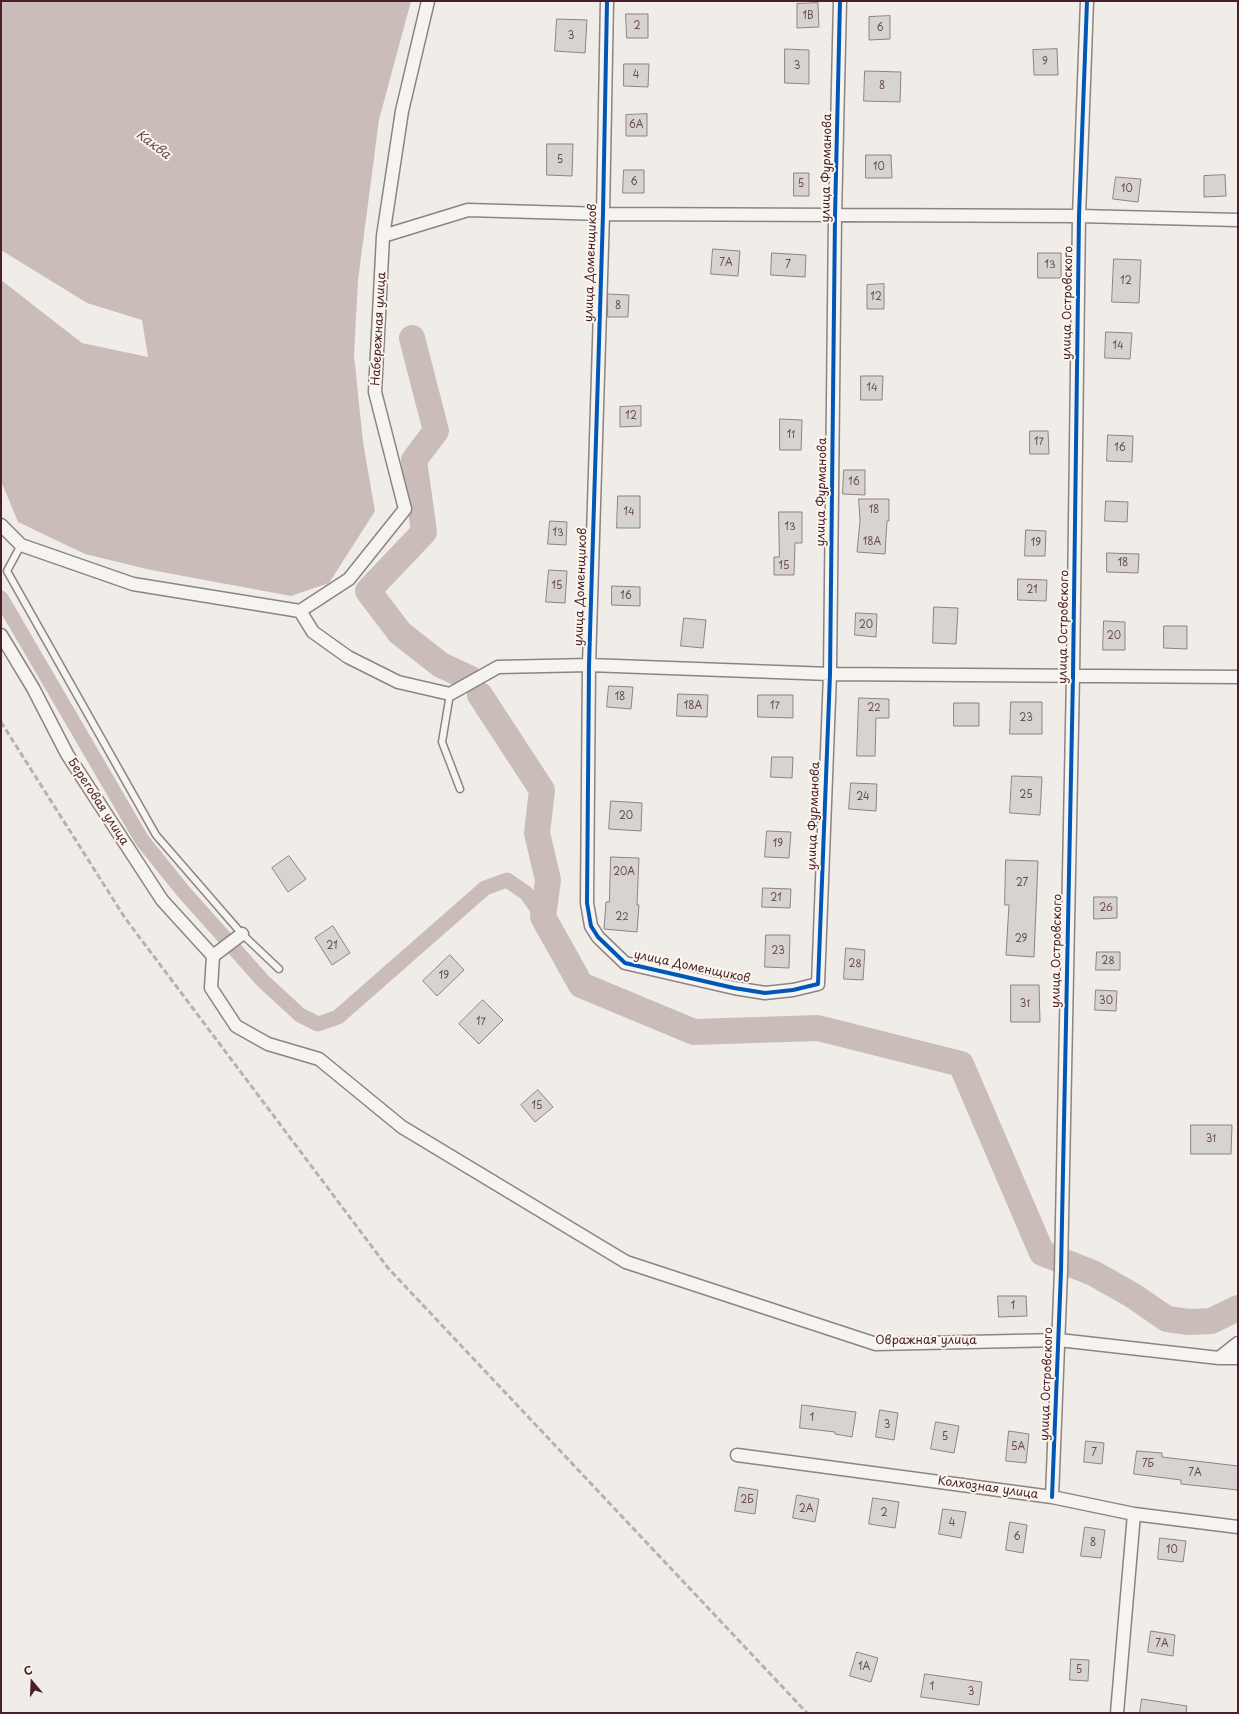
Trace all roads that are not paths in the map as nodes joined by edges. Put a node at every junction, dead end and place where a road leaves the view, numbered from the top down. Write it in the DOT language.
graph roads {
  1 [pos="428,1"];
  2 [pos="607,1"];
  3 [pos="840,1"];
  4 [pos="1087,1"];
  5 [pos="603,214"];
  6 [pos="836,216"];
  7 [pos="1079,216"];
  8 [pos="1238,220"];
  9 [pos="383,236"];
  10 [pos="1,525"];
  11 [pos="21,545"];
  12 [pos="300,611"];
  13 [pos="1,635"];
  14 [pos="589,665"];
  15 [pos="830,674"];
  16 [pos="1073,676"];
  17 [pos="1238,677"];
  18 [pos="450,694"];
  19 [pos="460,789"];
  20 [pos="242,934"];
  21 [pos="213,956"];
  22 [pos="279,970"];
  23 [pos="818,984"];
  24 [pos="1059,1340"];
  25 [pos="1238,1342"];
  26 [pos="1219,1358"];
  27 [pos="1238,1358"];
  28 [pos="737,1454"];
  29 [pos="1052,1497"];
  30 [pos="1134,1514"];
  31 [pos="1238,1527"];
  32 [pos="1117,1713"];
  1 -- 9 [label="street, Набережная улица"];
  2 -- 5 [label="street, улица Доменщиков"];
  3 -- 6 [label="street, улица Фурманова"];
  4 -- 7 [label="street, улица Островского"];
  5 -- 6 [label="street"];
  5 -- 9 [label="street"];
  5 -- 14 [label="street, улица Доменщиков"];
  6 -- 7 [label="street"];
  6 -- 15 [label="street, улица Фурманова"];
  7 -- 8 [label="street"];
  7 -- 16 [label="street, улица Островского"];
  9 -- 12 [label="street, Набережная улица"];
  10 -- 11 [label="street"];
  11 -- 12 [label="street"];
  11 -- 20 [label="lane"];
  12 -- 18 [label="street"];
  13 -- 21 [label="street, Береговая улица"];
  14 -- 15 [label="street"];
  14 -- 18 [label="street"];
  14 -- 23 [label="street, улица Доменщиков"];
  15 -- 16 [label="street"];
  15 -- 23 [label="street, улица Фурманова"];
  16 -- 17 [label="street"];
  16 -- 24 [label="street, улица Островского"];
  18 -- 19 [label="lane"];
  20 -- 21 [label="street"];
  20 -- 22 [label="lane"];
  21 -- 24 [label="street, Овражная улица"];
  24 -- 26 [label="street, Овражная улица"];
  24 -- 29 [label="street, улица Островского"];
  25 -- 26 [label="street"];
  26 -- 27 [label="street, Овражная улица"];
  28 -- 29 [label="street, Колхозная улица"];
  29 -- 30 [label="street, Колхозная улица"];
  30 -- 31 [label="street, Колхозная улица"];
  30 -- 32 [label="street"];
}
